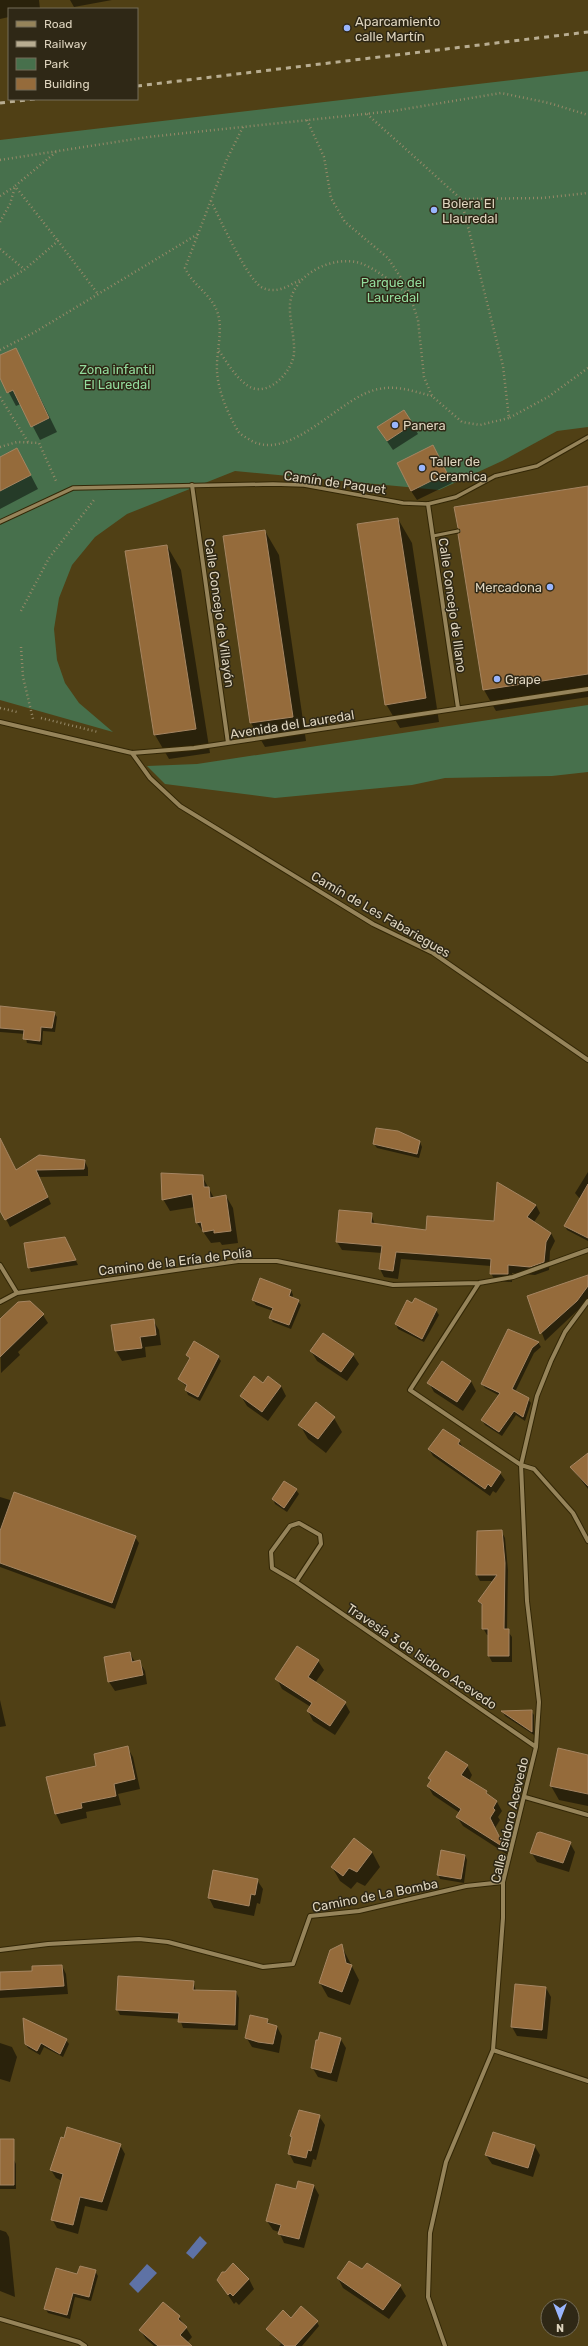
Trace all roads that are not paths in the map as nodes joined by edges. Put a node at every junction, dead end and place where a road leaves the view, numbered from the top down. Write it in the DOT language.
graph roads {
  1 [pos="588,437"];
  2 [pos="192,485"];
  3 [pos="428,504"];
  4 [pos="0,522"];
  5 [pos="458,531"];
  6 [pos="432,536"];
  7 [pos="588,689"];
  8 [pos="458,708"];
  9 [pos="0,722"];
  10 [pos="228,743"];
  11 [pos="132,753"];
  12 [pos="588,1060"];
  13 [pos="588,1250"];
  14 [pos="0,1265"];
  15 [pos="479,1283"];
  16 [pos="16,1293"];
  17 [pos="588,1300"];
  18 [pos="1,1301"];
  19 [pos="521,1465"];
  20 [pos="588,1541"];
  21 [pos="296,1582"];
  22 [pos="536,1747"];
  23 [pos="525,1797"];
  24 [pos="588,1815"];
  25 [pos="503,1882"];
  26 [pos="0,1950"];
  27 [pos="492,2050"];
  28 [pos="588,2081"];
  29 [pos="0,2319"];
  30 [pos="86,2346"];
  31 [pos="445,2346"];
  1 -- 3 [label="street, Camín de Paquet"];
  2 -- 3 [label="street, Camín de Paquet"];
  2 -- 4 [label="street, Camín de Paquet"];
  2 -- 10 [label="street, Calle Concejo de Villayón"];
  3 -- 6 [label="street, Calle Concejo de Illano"];
  5 -- 6 [label="lane"];
  6 -- 8 [label="street, Calle Concejo de Illano"];
  7 -- 8 [label="street, Avenida del Lauredal"];
  8 -- 10 [label="street, Avenida del Lauredal"];
  9 -- 11 [label="street, Avenida del Lauredal"];
  10 -- 11 [label="street, Avenida del Lauredal"];
  11 -- 12 [label="street, Camín de Les Fabariegues"];
  13 -- 15 [label="street, Camino de la Ería de Polía"];
  14 -- 16 [label="street"];
  15 -- 16 [label="street, Camino de la Ería de Polía"];
  15 -- 19 [label="street"];
  16 -- 18 [label="street, Camino de la Ería de Polía"];
  17 -- 19 [label="street, Calle Isidoro Acevedo"];
  19 -- 20 [label="street"];
  19 -- 22 [label="street, Calle Isidoro Acevedo"];
  21 -- 21 [label="street, Travesía 3 de Isidoro Acevedo"];
  21 -- 22 [label="street, Travesía 3 de Isidoro Acevedo"];
  22 -- 23 [label="street, Calle Isidoro Acevedo"];
  23 -- 24 [label="street"];
  23 -- 25 [label="street, Calle Isidoro Acevedo"];
  25 -- 26 [label="street, Camino de La Bomba"];
  25 -- 27 [label="street, Calle Isidoro Acevedo"];
  27 -- 28 [label="street"];
  27 -- 31 [label="street, Calle Isidoro Acevedo"];
  29 -- 30 [label="street"];
}
